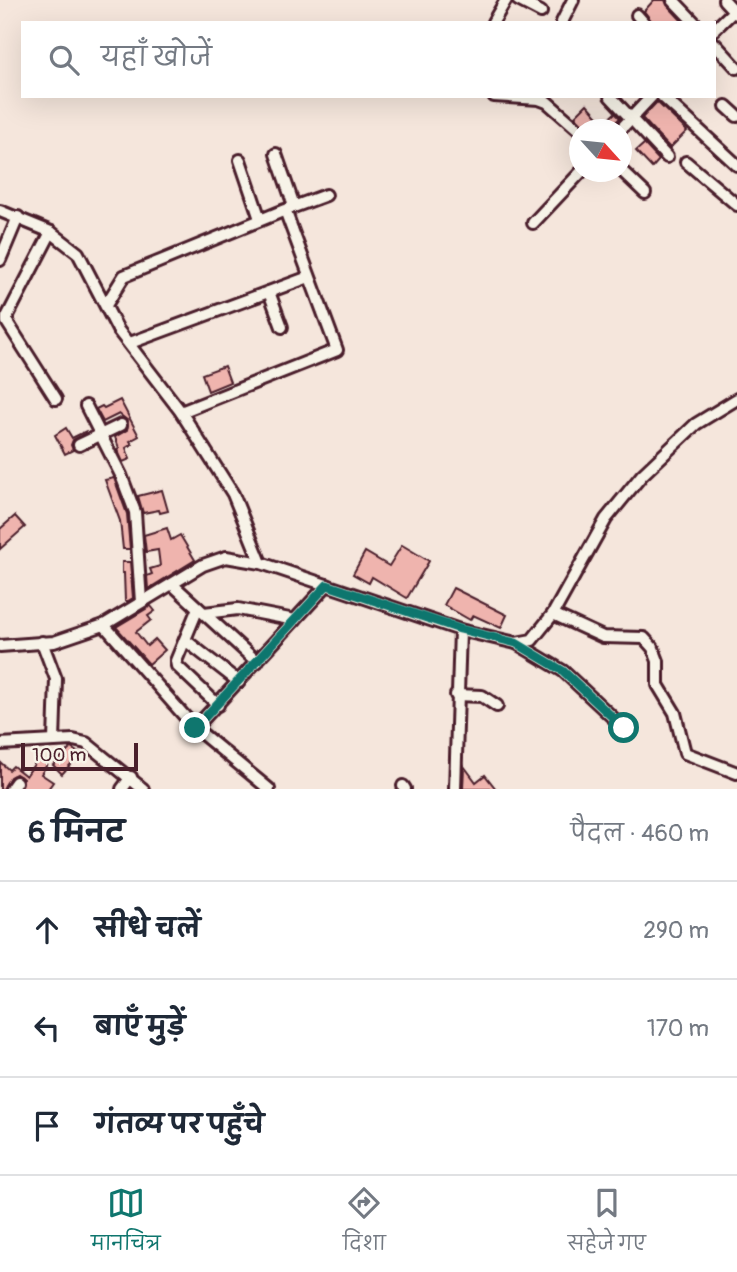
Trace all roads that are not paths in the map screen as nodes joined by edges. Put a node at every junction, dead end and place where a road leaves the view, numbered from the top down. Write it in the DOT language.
graph roads {
  1 [pos="506,0"];
  2 [pos="518,0"];
  3 [pos="573,0"];
  4 [pos="673,0"];
  5 [pos="724,0"];
  6 [pos="736,11"];
  7 [pos="541,12"];
  8 [pos="495,21"];
  9 [pos="562,21"];
  10 [pos="693,21"];
  11 [pos="716,28"];
  12 [pos="716,45"];
  13 [pos="737,68"];
  14 [pos="524,98"];
  15 [pos="612,98"];
  16 [pos="650,98"];
  17 [pos="664,98"];
  18 [pos="726,106"];
  19 [pos="737,116"];
  20 [pos="631,117"];
  21 [pos="569,122"];
  22 [pos="276,154"];
  23 [pos="667,157"];
  24 [pos="240,160"];
  25 [pos="686,162"];
  26 [pos="737,165"];
  27 [pos="632,181"];
  28 [pos="572,182"];
  29 [pos="645,193"];
  30 [pos="326,195"];
  31 [pos="737,205"];
  32 [pos="290,208"];
  33 [pos="0,211"];
  34 [pos="18,217"];
  35 [pos="260,219"];
  36 [pos="533,223"];
  37 [pos="51,232"];
  38 [pos="0,260"];
  39 [pos="309,277"];
  40 [pos="269,292"];
  41 [pos="106,306"];
  42 [pos="282,327"];
  43 [pos="130,343"];
  44 [pos="56,399"];
  45 [pos="737,399"];
  46 [pos="86,406"];
  47 [pos="181,412"];
  48 [pos="121,425"];
  49 [pos="101,436"];
  50 [pos="79,445"];
  51 [pos="261,563"];
  52 [pos="172,584"];
  53 [pos="327,585"];
  54 [pos="141,602"];
  55 [pos="201,610"];
  56 [pos="553,614"];
  57 [pos="295,620"];
  58 [pos="104,625"];
  59 [pos="460,629"];
  60 [pos="185,640"];
  61 [pos="42,642"];
  62 [pos="516,643"];
  63 [pos="0,646"];
  64 [pos="257,662"];
  65 [pos="239,682"];
  66 [pos="456,695"];
  67 [pos="218,705"];
  68 [pos="497,706"];
  69 [pos="195,728"];
  70 [pos="624,728"];
  71 [pos="54,741"];
  72 [pos="0,744"];
  73 [pos="737,773"];
  74 [pos="131,777"];
  75 [pos="453,787"];
  76 [pos="121,789"];
  77 [pos="143,789"];
  78 [pos="269,789"];
  1 -- 8 [label="street"];
  2 -- 7 [label="street"];
  3 -- 9 [label="street"];
  4 -- 10 [label="street"];
  5 -- 6 [label="street"];
  6 -- 11 [label="street"];
  12 -- 13 [label="street"];
  14 -- 21 [label="street"];
  15 -- 20 [label="street"];
  16 -- 20 [label="street"];
  17 -- 26 [label="street"];
  18 -- 19 [label="street"];
  20 -- 23 [label="street"];
  22 -- 32 [label="street"];
  24 -- 35 [label="street"];
  25 -- 31 [label="street"];
  27 -- 29 [label="street"];
  28 -- 36 [label="street"];
  30 -- 32 [label="street"];
  32 -- 35 [label="street"];
  32 -- 39 [label="street"];
  33 -- 34 [label="street"];
  34 -- 37 [label="street"];
  34 -- 38 [label="street"];
  35 -- 41 [label="street"];
  37 -- 41 [label="street"];
  37 -- 44 [label="street"];
  39 -- 40 [label="street"];
  39 -- 47 [label="street"];
  40 -- 42 [label="street"];
  40 -- 43 [label="street"];
  41 -- 43 [label="street"];
  43 -- 47 [label="street"];
  45 -- 56 [label="street"];
  46 -- 49 [label="street"];
  47 -- 51 [label="street"];
  48 -- 49 [label="street"];
  49 -- 50 [label="street"];
  49 -- 54 [label="street"];
  51 -- 52 [label="street"];
  51 -- 53 [label="street"];
  52 -- 54 [label="street"];
  52 -- 55 [label="street"];
  53 -- 57 [label="street"];
  53 -- 59 [label="street"];
  54 -- 58 [label="street"];
  55 -- 57 [label="street"];
  55 -- 60 [label="street"];
  55 -- 64 [label="street"];
  56 -- 62 [label="street"];
  56 -- 73 [label="street"];
  57 -- 64 [label="street"];
  58 -- 61 [label="street"];
  58 -- 69 [label="street"];
  59 -- 62 [label="street"];
  59 -- 66 [label="street"];
  60 -- 65 [label="street"];
  60 -- 67 [label="street"];
  61 -- 63 [label="street"];
  61 -- 71 [label="street"];
  62 -- 70 [label="street"];
  64 -- 65 [label="street"];
  65 -- 67 [label="street"];
  66 -- 68 [label="street"];
  66 -- 75 [label="street"];
  67 -- 69 [label="street"];
  69 -- 78 [label="street"];
  71 -- 72 [label="street"];
  71 -- 74 [label="street"];
  74 -- 76 [label="street"];
  74 -- 77 [label="street"];
}
